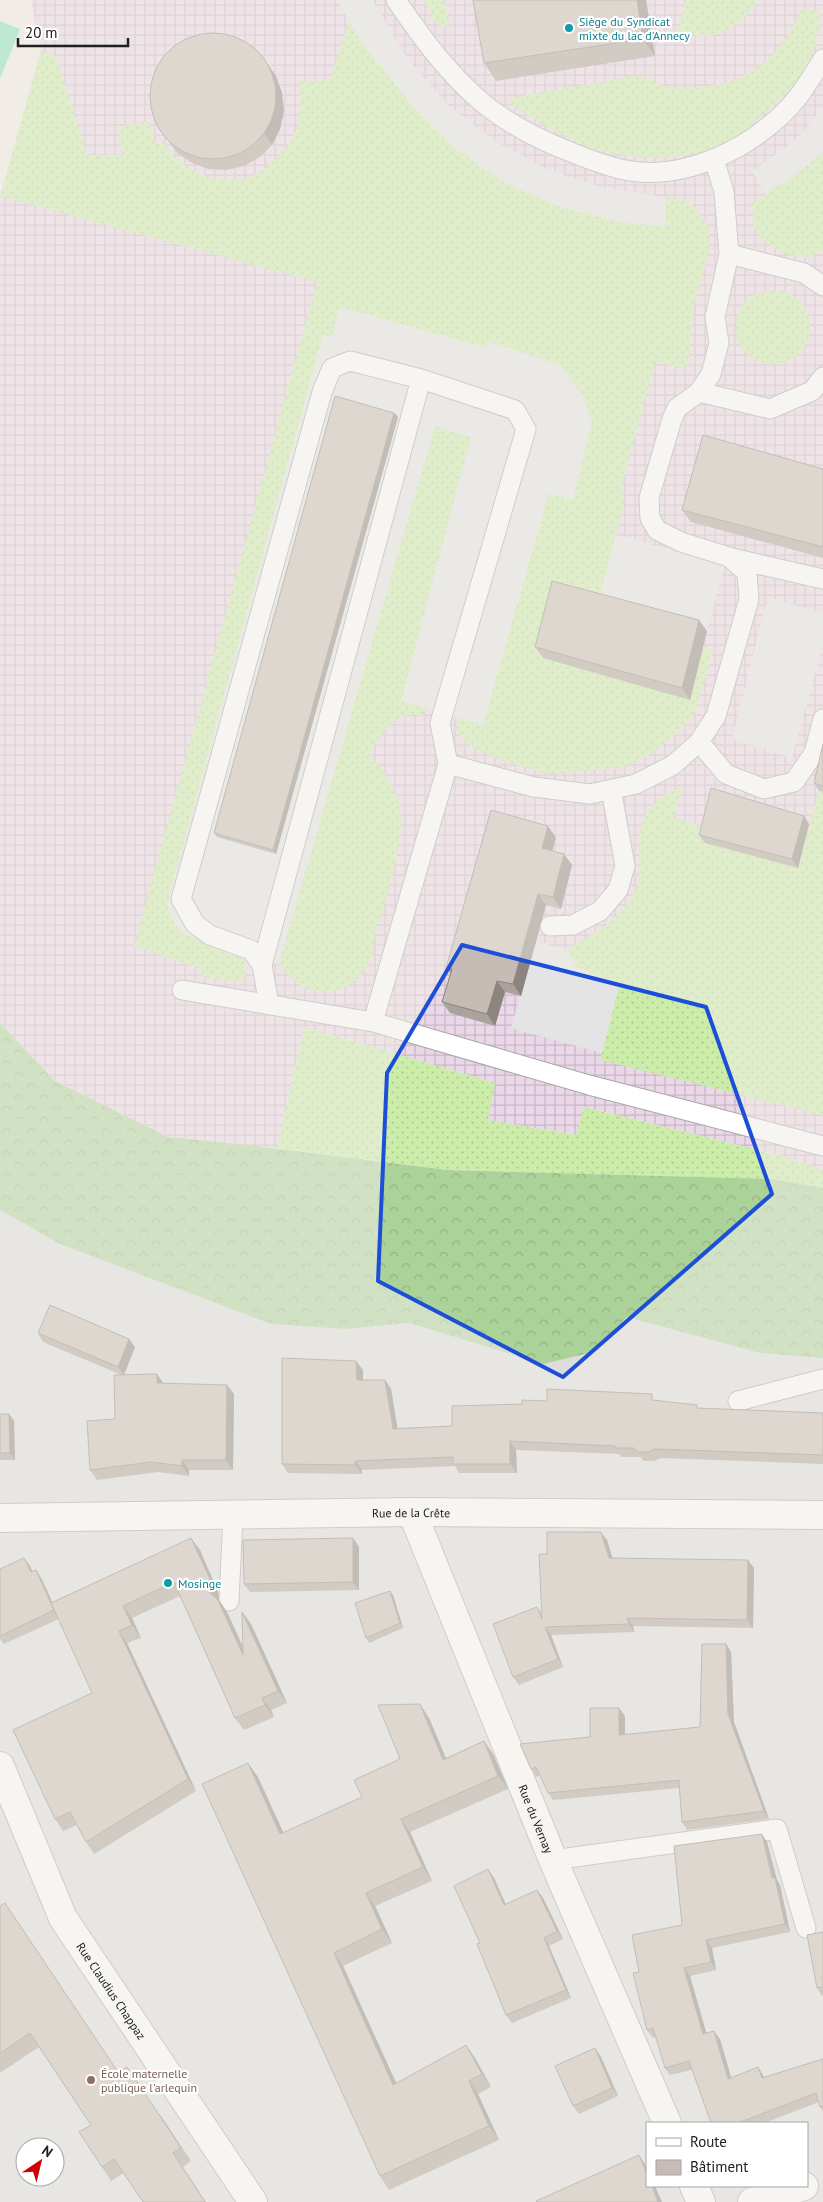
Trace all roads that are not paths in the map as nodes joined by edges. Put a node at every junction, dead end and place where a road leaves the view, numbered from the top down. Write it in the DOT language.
graph roads {
  1 [pos="396,0"];
  2 [pos="823,59"];
  3 [pos="714,158"];
  4 [pos="729,254"];
  5 [pos="823,286"];
  6 [pos="823,377"];
  7 [pos="421,379"];
  8 [pos="699,392"];
  9 [pos="729,557"];
  10 [pos="823,579"];
  11 [pos="823,719"];
  12 [pos="700,742"];
  13 [pos="448,764"];
  14 [pos="611,789"];
  15 [pos="550,926"];
  16 [pos="262,965"];
  17 [pos="182,990"];
  18 [pos="269,1005"];
  19 [pos="373,1022"];
  20 [pos="823,1146"];
  21 [pos="823,1379"];
  22 [pos="738,1401"];
  23 [pos="412,1512"];
  24 [pos="233,1515"];
  25 [pos="823,1515"];
  26 [pos="0,1518"];
  27 [pos="230,1601"];
  28 [pos="0,1766"];
  29 [pos="553,1860"];
  30 [pos="806,1928"];
  31 [pos="667,2122"];
  32 [pos="823,2180"];
  33 [pos="808,2184"];
  34 [pos="694,2187"];
  35 [pos="799,2187"];
  36 [pos="253,2202"];
  37 [pos="701,2202"];
  38 [pos="752,2202"];
  1 -- 3 [label="lane"];
  2 -- 3 [label="lane"];
  3 -- 4 [label="lane"];
  4 -- 5 [label="lane"];
  4 -- 8 [label="lane"];
  6 -- 8 [label="lane"];
  7 -- 13 [label="lane"];
  7 -- 16 [label="lane"];
  7 -- 16 [label="lane"];
  8 -- 9 [label="lane"];
  9 -- 10 [label="lane"];
  9 -- 12 [label="lane"];
  11 -- 12 [label="lane"];
  12 -- 14 [label="lane"];
  13 -- 14 [label="lane"];
  13 -- 19 [label="lane"];
  14 -- 15 [label="lane"];
  16 -- 18 [label="lane"];
  17 -- 18 [label="lane"];
  18 -- 19 [label="lane"];
  19 -- 20 [label="lane"];
  21 -- 22 [label="lane"];
  23 -- 24 [label="street, Rue de la Crête"];
  23 -- 25 [label="street, Rue de la Crête"];
  23 -- 29 [label="street, Rue du Vernay"];
  24 -- 26 [label="street, Rue de la Crête"];
  24 -- 27 [label="lane"];
  28 -- 36 [label="street, Rue Claudius Chappaz"];
  29 -- 30 [label="lane"];
  29 -- 31 [label="street, Rue du Vernay"];
  32 -- 33 [label="street"];
  34 -- 37 [label="street"];
  35 -- 38 [label="street"];
}
